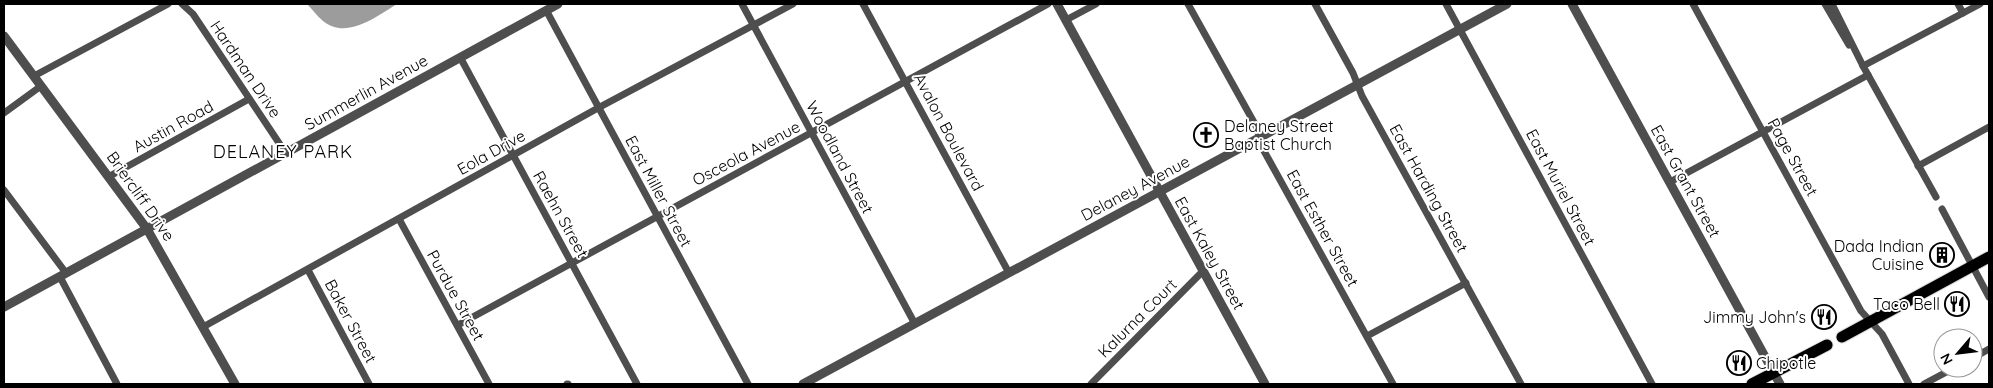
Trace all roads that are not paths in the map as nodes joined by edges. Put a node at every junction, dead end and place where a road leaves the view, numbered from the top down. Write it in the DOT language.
graph roads {
  1 [pos="168,4"];
  2 [pos="182,4"];
  3 [pos="558,4"];
  4 [pos="742,4"];
  5 [pos="794,4"];
  6 [pos="863,4"];
  7 [pos="1048,4"];
  8 [pos="1057,4"];
  9 [pos="1096,4"];
  10 [pos="1188,4"];
  11 [pos="1315,4"];
  12 [pos="1446,4"];
  13 [pos="1507,4"];
  14 [pos="1572,4"];
  15 [pos="1693,4"];
  16 [pos="1825,4"];
  17 [pos="1832,4"];
  18 [pos="1958,4"];
  19 [pos="1980,4"];
  20 [pos="546,10"];
  21 [pos="1963,13"];
  22 [pos="1066,20"];
  23 [pos="753,25"];
  24 [pos="1460,29"];
  25 [pos="4,36"];
  26 [pos="460,57"];
  27 [pos="1863,66"];
  28 [pos="1868,75"];
  29 [pos="34,76"];
  30 [pos="906,81"];
  31 [pos="1357,84"];
  32 [pos="42,86"];
  33 [pos="249,99"];
  34 [pos="598,108"];
  35 [pos="4,113"];
  36 [pos="1989,127"];
  37 [pos="1763,132"];
  38 [pos="811,133"];
  39 [pos="1260,137"];
  40 [pos="285,152"];
  41 [pos="512,156"];
  42 [pos="1918,166"];
  43 [pos="110,176"];
  44 [pos="1670,182"];
  45 [pos="4,190"];
  46 [pos="1160,192"];
  47 [pos="1936,197"];
  48 [pos="1942,209"];
  49 [pos="657,217"];
  50 [pos="399,219"];
  51 [pos="148,229"];
  52 [pos="1989,256"];
  53 [pos="572,263"];
  54 [pos="1973,266"];
  55 [pos="308,270"];
  56 [pos="1203,271"];
  57 [pos="1009,273"];
  58 [pos="63,275"];
  59 [pos="1466,283"];
  60 [pos="1989,297"];
  61 [pos="4,307"];
  62 [pos="1871,321"];
  63 [pos="915,324"];
  64 [pos="458,325"];
  65 [pos="204,327"];
  66 [pos="1367,336"];
  67 [pos="1842,337"];
  68 [pos="1827,345"];
  69 [pos="1774,372"];
  70 [pos="1935,378"];
  71 [pos="117,384"];
  72 [pos="235,384"];
  73 [pos="369,384"];
  74 [pos="489,384"];
  75 [pos="637,384"];
  76 [pos="748,384"];
  77 [pos="803,384"];
  78 [pos="1091,384"];
  79 [pos="1265,384"];
  80 [pos="1393,384"];
  81 [pos="1521,384"];
  82 [pos="1652,384"];
  83 [pos="1752,384"];
  84 [pos="1780,384"];
  85 [pos="1909,384"];
  86 [pos="1924,384"];
  1 -- 29 [label="street"];
  2 -- 33 [label="street, Hardman Drive"];
  3 -- 20 [label="street, Summerlin Avenue"];
  4 -- 23 [label="street, Woodland Street"];
  5 -- 23 [label="street, Eola Drive"];
  6 -- 30 [label="street, Avalon Boulevard"];
  7 -- 30 [label="street, Osceola Avenue"];
  8 -- 22 [label="street, East Kaley Street"];
  9 -- 22 [label="street"];
  10 -- 39 [label="street, East Esther Street"];
  11 -- 31 [label="street, East Harding Street"];
  12 -- 24 [label="street, East Muriel Street"];
  13 -- 24 [label="street, Delaney Avenue"];
  14 -- 44 [label="street, East Grant Street"];
  15 -- 37 [label="street, Page Street"];
  16 -- 27 [label="street"];
  17 -- 27 [label="street"];
  18 -- 21 [label="street"];
  19 -- 21 [label="street"];
  20 -- 26 [label="street, Summerlin Avenue"];
  20 -- 34 [label="street, East Miller Street"];
  21 -- 27 [label="street"];
  22 -- 46 [label="street, East Kaley Street"];
  23 -- 34 [label="street, Eola Drive"];
  23 -- 38 [label="street, Woodland Street"];
  24 -- 31 [label="street, Delaney Avenue"];
  24 -- 82 [label="street, East Muriel Street"];
  25 -- 29 [label="street, Briercliff Drive"];
  26 -- 40 [label="street, Summerlin Avenue"];
  26 -- 41 [label="street, Raehn Street"];
  27 -- 28 [label="street"];
  28 -- 37 [label="street"];
  28 -- 42 [label="street"];
  29 -- 32 [label="street, Briercliff Drive"];
  30 -- 38 [label="street, Osceola Avenue"];
  30 -- 57 [label="street, Avalon Boulevard"];
  31 -- 39 [label="street, Delaney Avenue"];
  31 -- 59 [label="street, East Harding Street"];
  32 -- 35 [label="street"];
  32 -- 43 [label="street, Briercliff Drive"];
  33 -- 40 [label="street, Hardman Drive"];
  33 -- 43 [label="street, Austin Road"];
  34 -- 41 [label="street, Eola Drive"];
  34 -- 49 [label="street, East Miller Street"];
  36 -- 42 [label="street"];
  37 -- 44 [label="street"];
  37 -- 62 [label="street, Page Street"];
  38 -- 49 [label="street, Osceola Avenue"];
  38 -- 63 [label="street, Woodland Street"];
  39 -- 46 [label="street, Delaney Avenue"];
  39 -- 66 [label="street, East Esther Street"];
  40 -- 51 [label="street, Summerlin Avenue"];
  41 -- 50 [label="street, Eola Drive"];
  41 -- 53 [label="street, Raehn Street"];
  42 -- 47 [label="street"];
  43 -- 51 [label="street, Briercliff Drive"];
  44 -- 69 [label="street, East Grant Street"];
  45 -- 58 [label="street"];
  46 -- 56 [label="street, East Kaley Street"];
  46 -- 57 [label="street, Delaney Avenue"];
  48 -- 54 [label="street"];
  49 -- 53 [label="street, Osceola Avenue"];
  49 -- 76 [label="street, East Miller Street"];
  50 -- 55 [label="street, Eola Drive"];
  50 -- 64 [label="street, Purdue Street"];
  51 -- 58 [label="street, Summerlin Avenue"];
  51 -- 65 [label="street, Briercliff Drive"];
  52 -- 54 [label="main road"];
  53 -- 64 [label="street, Osceola Avenue"];
  53 -- 75 [label="street, Raehn Street"];
  54 -- 60 [label="street"];
  54 -- 62 [label="main road"];
  55 -- 65 [label="street, Eola Drive"];
  55 -- 73 [label="street, Baker Street"];
  56 -- 78 [label="street, Kalurna Court"];
  56 -- 79 [label="street, East Kaley Street"];
  57 -- 63 [label="street, Delaney Avenue"];
  58 -- 61 [label="street, Summerlin Avenue"];
  58 -- 71 [label="street"];
  59 -- 66 [label="street"];
  59 -- 81 [label="street, East Harding Street"];
  62 -- 67 [label="main road"];
  62 -- 85 [label="street, Page Street"];
  63 -- 77 [label="street, Delaney Avenue"];
  64 -- 74 [label="street, Purdue Street"];
  65 -- 72 [label="street, Briercliff Drive"];
  66 -- 80 [label="street, East Esther Street"];
  68 -- 69 [label="main road"];
  69 -- 83 [label="main road"];
  69 -- 84 [label="street, East Grant Street"];
  70 -- 86 [label="street"];
}
